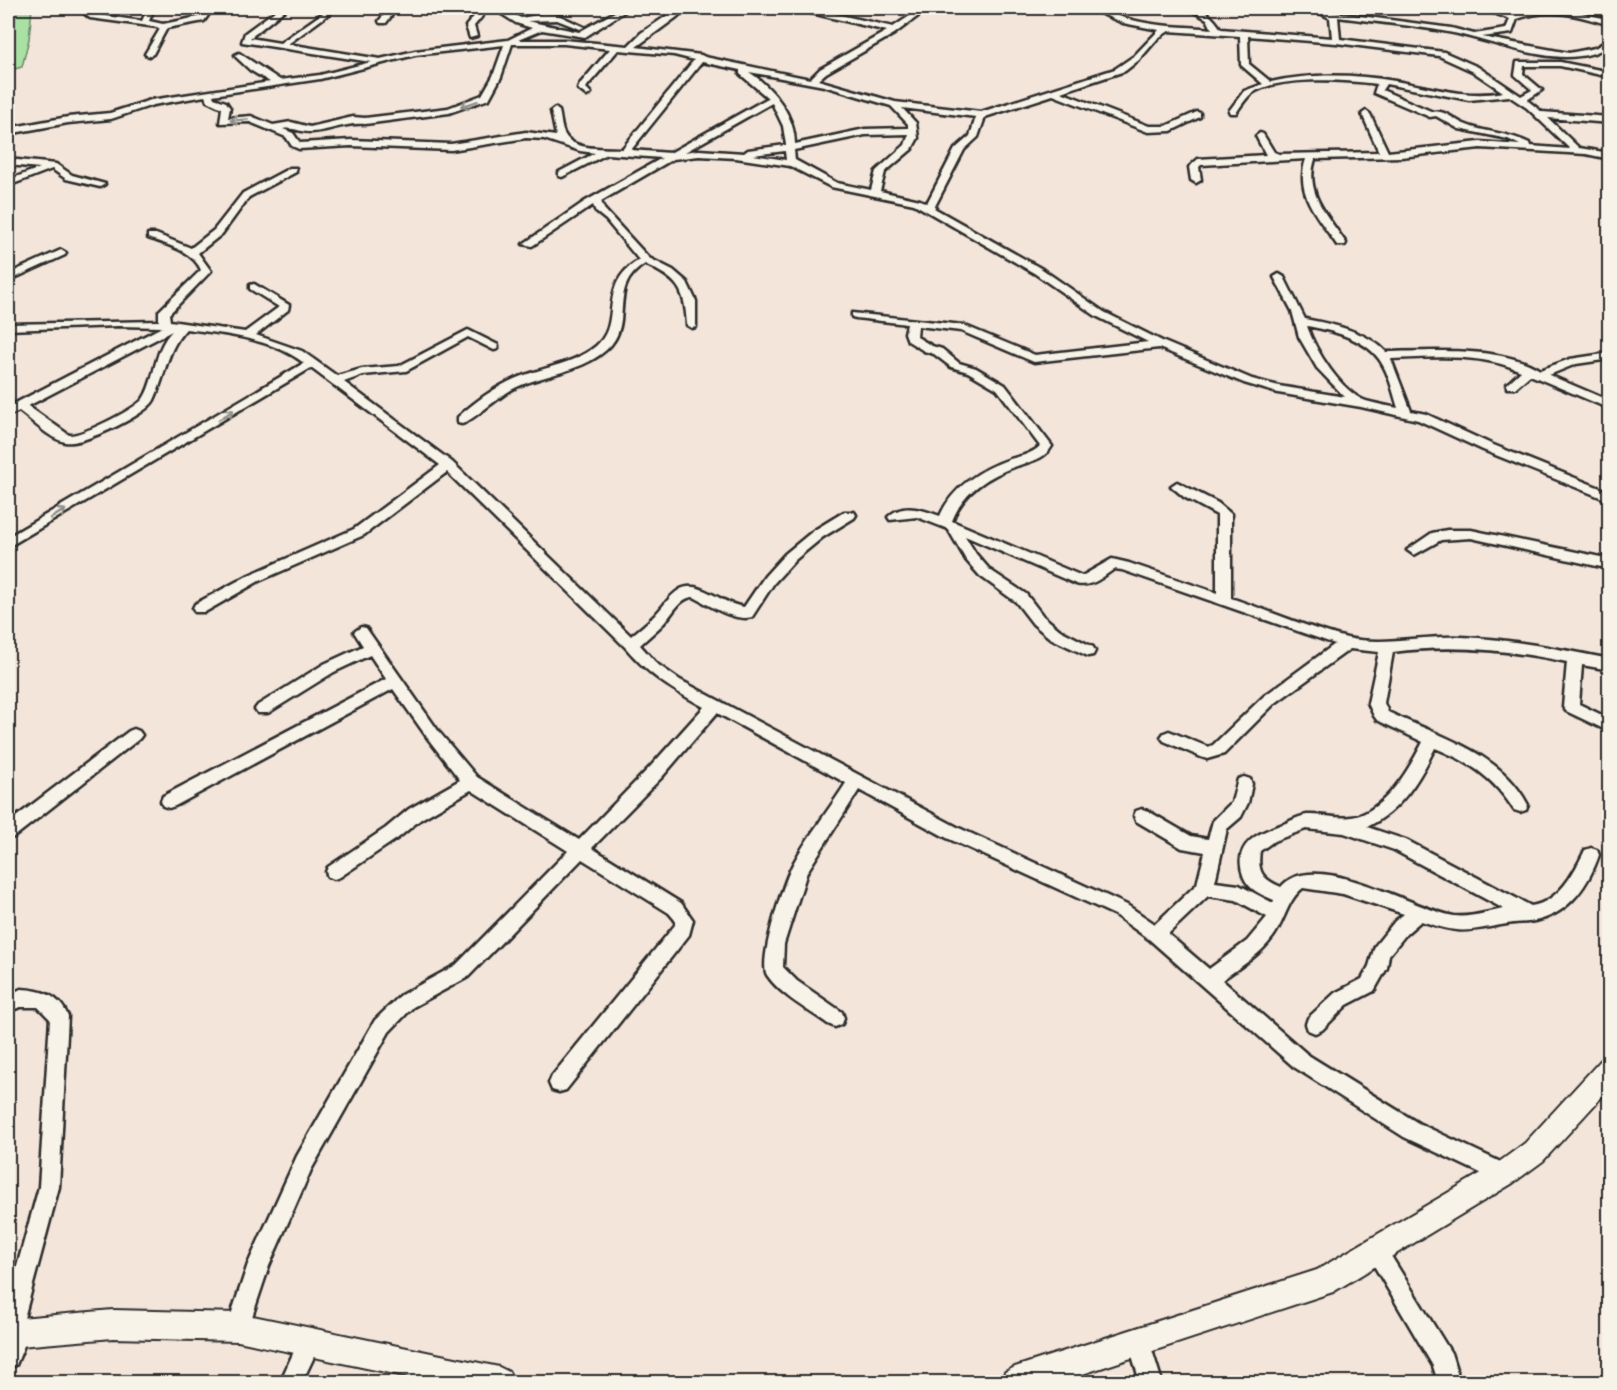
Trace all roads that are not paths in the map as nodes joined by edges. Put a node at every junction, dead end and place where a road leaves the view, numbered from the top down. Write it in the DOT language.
graph roads {
  1 [pos="82,8"];
  2 [pos="151,8"];
  3 [pos="203,8"];
  4 [pos="283,8"];
  5 [pos="334,8"];
  6 [pos="393,8"];
  7 [pos="485,8"];
  8 [pos="495,8"];
  9 [pos="627,8"];
  10 [pos="678,8"];
  11 [pos="802,8"];
  12 [pos="926,8"];
  13 [pos="1091,8"];
  14 [pos="1191,8"];
  15 [pos="1292,8"];
  16 [pos="1483,8"];
  17 [pos="1330,14"];
  18 [pos="1514,18"];
  19 [pos="201,19"];
  20 [pos="383,21"];
  21 [pos="519,21"];
  22 [pos="1610,23"];
  23 [pos="147,24"];
  24 [pos="163,26"];
  25 [pos="539,28"];
  26 [pos="203,29"];
  27 [pos="1165,29"];
  28 [pos="894,30"];
  29 [pos="1217,30"];
  30 [pos="580,31"];
  31 [pos="1244,33"];
  32 [pos="473,36"];
  33 [pos="1471,36"];
  34 [pos="1336,41"];
  35 [pos="1610,41"];
  36 [pos="508,42"];
  37 [pos="282,45"];
  38 [pos="617,46"];
  39 [pos="629,48"];
  40 [pos="149,54"];
  41 [pos="239,55"];
  42 [pos="700,57"];
  43 [pos="382,61"];
  44 [pos="736,67"];
  45 [pos="1610,75"];
  46 [pos="812,81"];
  47 [pos="1381,82"];
  48 [pos="278,83"];
  49 [pos="1269,84"];
  50 [pos="587,93"];
  51 [pos="1054,93"];
  52 [pos="1510,93"];
  53 [pos="209,94"];
  54 [pos="1454,96"];
  55 [pos="773,99"];
  56 [pos="1521,100"];
  57 [pos="894,105"];
  58 [pos="555,111"];
  59 [pos="1233,111"];
  60 [pos="1366,114"];
  61 [pos="1435,114"];
  62 [pos="981,115"];
  63 [pos="1197,115"];
  64 [pos="1542,115"];
  65 [pos="1413,117"];
  66 [pos="1610,120"];
  67 [pos="272,128"];
  68 [pos="8,131"];
  69 [pos="914,131"];
  70 [pos="1260,136"];
  71 [pos="565,141"];
  72 [pos="789,147"];
  73 [pos="1534,150"];
  74 [pos="605,151"];
  75 [pos="624,151"];
  76 [pos="1582,153"];
  77 [pos="736,155"];
  78 [pos="1384,155"];
  79 [pos="675,156"];
  80 [pos="1610,156"];
  81 [pos="1278,157"];
  82 [pos="1311,157"];
  83 [pos="8,162"];
  84 [pos="792,164"];
  85 [pos="54,166"];
  86 [pos="293,170"];
  87 [pos="562,174"];
  88 [pos="1196,180"];
  89 [pos="8,183"];
  90 [pos="100,184"];
  91 [pos="874,194"];
  92 [pos="596,200"];
  93 [pos="929,208"];
  94 [pos="152,236"];
  95 [pos="1341,243"];
  96 [pos="528,244"];
  97 [pos="61,253"];
  98 [pos="192,253"];
  99 [pos="645,260"];
  100 [pos="1279,277"];
  101 [pos="8,278"];
  102 [pos="254,287"];
  103 [pos="856,315"];
  104 [pos="913,321"];
  105 [pos="1300,321"];
  106 [pos="175,325"];
  107 [pos="692,326"];
  108 [pos="8,327"];
  109 [pos="246,337"];
  110 [pos="1160,344"];
  111 [pos="494,347"];
  112 [pos="1383,356"];
  113 [pos="1610,356"];
  114 [pos="310,364"];
  115 [pos="1536,372"];
  116 [pos="334,381"];
  117 [pos="1511,386"];
  118 [pos="1361,402"];
  119 [pos="20,406"];
  120 [pos="1610,406"];
  121 [pos="8,412"];
  122 [pos="1406,413"];
  123 [pos="462,420"];
  124 [pos="448,465"];
  125 [pos="1177,486"];
  126 [pos="1610,497"];
  127 [pos="849,514"];
  128 [pos="895,517"];
  129 [pos="949,524"];
  130 [pos="8,543"];
  131 [pos="1414,550"];
  132 [pos="1610,564"];
  133 [pos="1224,602"];
  134 [pos="200,608"];
  135 [pos="361,632"];
  136 [pos="1347,643"];
  137 [pos="631,644"];
  138 [pos="1387,647"];
  139 [pos="372,648"];
  140 [pos="1088,651"];
  141 [pos="1575,658"];
  142 [pos="1610,665"];
  143 [pos="395,681"];
  144 [pos="715,705"];
  145 [pos="263,709"];
  146 [pos="1610,726"];
  147 [pos="134,735"];
  148 [pos="1169,738"];
  149 [pos="1432,739"];
  150 [pos="471,782"];
  151 [pos="856,782"];
  152 [pos="1244,784"];
  153 [pos="169,801"];
  154 [pos="1520,805"];
  155 [pos="1142,816"];
  156 [pos="1344,826"];
  157 [pos="8,831"];
  158 [pos="1216,847"];
  159 [pos="581,848"];
  160 [pos="1591,855"];
  161 [pos="334,872"];
  162 [pos="1205,888"];
  163 [pos="1285,897"];
  164 [pos="1419,913"];
  165 [pos="1277,914"];
  166 [pos="1529,914"];
  167 [pos="1156,934"];
  168 [pos="1208,980"];
  169 [pos="8,1003"];
  170 [pos="836,1018"];
  171 [pos="1315,1024"];
  172 [pos="1610,1069"];
  173 [pos="559,1083"];
  174 [pos="1504,1174"];
  175 [pos="1376,1250"];
  176 [pos="238,1327"];
  177 [pos="11,1338"];
  178 [pos="310,1342"];
  179 [pos="1139,1342"];
  180 [pos="422,1375"];
  181 [pos="291,1383"];
  182 [pos="499,1383"];
  183 [pos="1015,1383"];
  184 [pos="1151,1383"];
  185 [pos="1449,1383"];
  1 -- 23 [label="street"];
  2 -- 23 [label="street"];
  3 -- 19 [label="street"];
  4 -- 37 [label="street"];
  5 -- 37 [label="street"];
  6 -- 20 [label="street"];
  7 -- 32 [label="street"];
  8 -- 21 [label="street"];
  9 -- 30 [label="street"];
  10 -- 39 [label="street"];
  11 -- 28 [label="street"];
  12 -- 28 [label="street"];
  13 -- 27 [label="street"];
  14 -- 29 [label="street"];
  15 -- 17 [label="street"];
  16 -- 18 [label="street"];
  17 -- 33 [label="street"];
  17 -- 34 [label="street"];
  18 -- 22 [label="street"];
  18 -- 33 [label="street"];
  19 -- 24 [label="street"];
  19 -- 26 [label="street"];
  21 -- 25 [label="street"];
  21 -- 30 [label="street"];
  23 -- 24 [label="street"];
  24 -- 40 [label="street"];
  25 -- 30 [label="street"];
  25 -- 36 [label="street"];
  27 -- 29 [label="street"];
  27 -- 51 [label="street"];
  28 -- 46 [label="street"];
  29 -- 31 [label="street"];
  30 -- 39 [label="street"];
  31 -- 34 [label="street"];
  31 -- 49 [label="street"];
  33 -- 35 [label="street"];
  34 -- 52 [label="street"];
  36 -- 38 [label="street"];
  36 -- 43 [label="street"];
  36 -- 67 [label="street, one-way"];
  37 -- 43 [label="street"];
  38 -- 39 [label="street"];
  38 -- 50 [label="street"];
  39 -- 42 [label="street"];
  41 -- 48 [label="street"];
  42 -- 44 [label="street"];
  42 -- 75 [label="street"];
  43 -- 48 [label="street"];
  44 -- 46 [label="street"];
  44 -- 55 [label="street"];
  45 -- 56 [label="street"];
  46 -- 57 [label="street"];
  47 -- 49 [label="street"];
  47 -- 54 [label="street"];
  47 -- 61 [label="street"];
  48 -- 53 [label="street"];
  49 -- 59 [label="street"];
  51 -- 62 [label="street"];
  51 -- 63 [label="street"];
  52 -- 54 [label="street"];
  52 -- 56 [label="street"];
  67 -- 53 [label="street, one-way"];
  53 -- 68 [label="street"];
  54 -- 61 [label="street"];
  55 -- 72 [label="street"];
  55 -- 79 [label="street"];
  56 -- 64 [label="street"];
  57 -- 62 [label="street"];
  57 -- 69 [label="street"];
  58 -- 71 [label="street"];
  60 -- 78 [label="street"];
  61 -- 65 [label="street"];
  61 -- 73 [label="street"];
  62 -- 93 [label="street"];
  64 -- 66 [label="street"];
  64 -- 76 [label="street"];
  67 -- 71 [label="street"];
  69 -- 72 [label="street"];
  69 -- 91 [label="street"];
  70 -- 81 [label="street"];
  71 -- 74 [label="street"];
  72 -- 77 [label="street"];
  72 -- 84 [label="street"];
  73 -- 76 [label="street"];
  73 -- 78 [label="street"];
  74 -- 75 [label="street"];
  74 -- 87 [label="street"];
  75 -- 79 [label="street"];
  76 -- 80 [label="street"];
  77 -- 79 [label="street"];
  77 -- 84 [label="street"];
  78 -- 82 [label="street"];
  79 -- 92 [label="street"];
  81 -- 82 [label="street"];
  81 -- 88 [label="street"];
  82 -- 95 [label="street"];
  83 -- 85 [label="street"];
  84 -- 91 [label="street"];
  85 -- 89 [label="street"];
  85 -- 90 [label="street"];
  86 -- 98 [label="street"];
  91 -- 93 [label="street"];
  92 -- 96 [label="street"];
  92 -- 99 [label="street"];
  93 -- 110 [label="street"];
  94 -- 98 [label="street"];
  97 -- 101 [label="street"];
  98 -- 106 [label="street"];
  99 -- 107 [label="street"];
  99 -- 123 [label="street"];
  100 -- 105 [label="street"];
  102 -- 109 [label="street"];
  103 -- 104 [label="street"];
  104 -- 110 [label="street"];
  104 -- 129 [label="street"];
  105 -- 112 [label="street"];
  105 -- 118 [label="street"];
  106 -- 108 [label="street"];
  106 -- 109 [label="street"];
  106 -- 119 [label="street"];
  106 -- 119 [label="street"];
  109 -- 114 [label="street"];
  110 -- 118 [label="street"];
  111 -- 116 [label="street"];
  112 -- 115 [label="street"];
  112 -- 122 [label="street"];
  113 -- 115 [label="street"];
  114 -- 116 [label="street"];
  130 -- 114 [label="street, one-way"];
  115 -- 117 [label="street"];
  115 -- 120 [label="street"];
  116 -- 124 [label="street"];
  118 -- 122 [label="street"];
  119 -- 121 [label="street"];
  122 -- 126 [label="street"];
  124 -- 134 [label="street"];
  124 -- 137 [label="street"];
  125 -- 133 [label="street"];
  127 -- 137 [label="street"];
  128 -- 129 [label="street"];
  129 -- 133 [label="street"];
  129 -- 140 [label="street"];
  131 -- 132 [label="street"];
  133 -- 136 [label="street"];
  135 -- 139 [label="street"];
  136 -- 138 [label="street"];
  136 -- 148 [label="street"];
  137 -- 144 [label="street"];
  138 -- 141 [label="street"];
  138 -- 149 [label="street"];
  139 -- 143 [label="street"];
  139 -- 145 [label="street"];
  141 -- 142 [label="street"];
  141 -- 146 [label="street"];
  143 -- 150 [label="street"];
  143 -- 153 [label="street"];
  144 -- 151 [label="street"];
  144 -- 159 [label="street"];
  147 -- 157 [label="street"];
  149 -- 154 [label="street"];
  149 -- 156 [label="street"];
  150 -- 159 [label="street"];
  150 -- 161 [label="street"];
  151 -- 167 [label="street"];
  151 -- 170 [label="street"];
  152 -- 158 [label="street"];
  155 -- 158 [label="street"];
  156 -- 163 [label="street"];
  156 -- 166 [label="street"];
  158 -- 162 [label="street"];
  159 -- 173 [label="street"];
  159 -- 176 [label="street"];
  160 -- 166 [label="street"];
  162 -- 165 [label="street"];
  162 -- 167 [label="street"];
  163 -- 164 [label="street"];
  163 -- 165 [label="street"];
  164 -- 166 [label="street"];
  164 -- 171 [label="street"];
  165 -- 168 [label="street"];
  167 -- 168 [label="street"];
  168 -- 174 [label="street"];
  169 -- 177 [label="street"];
  172 -- 174 [label="street"];
  174 -- 175 [label="street"];
  175 -- 179 [label="street"];
  175 -- 185 [label="street"];
  176 -- 177 [label="street"];
  176 -- 178 [label="street"];
  178 -- 180 [label="street"];
  178 -- 181 [label="street"];
  179 -- 183 [label="street"];
  179 -- 184 [label="street"];
  180 -- 182 [label="street"];
}
